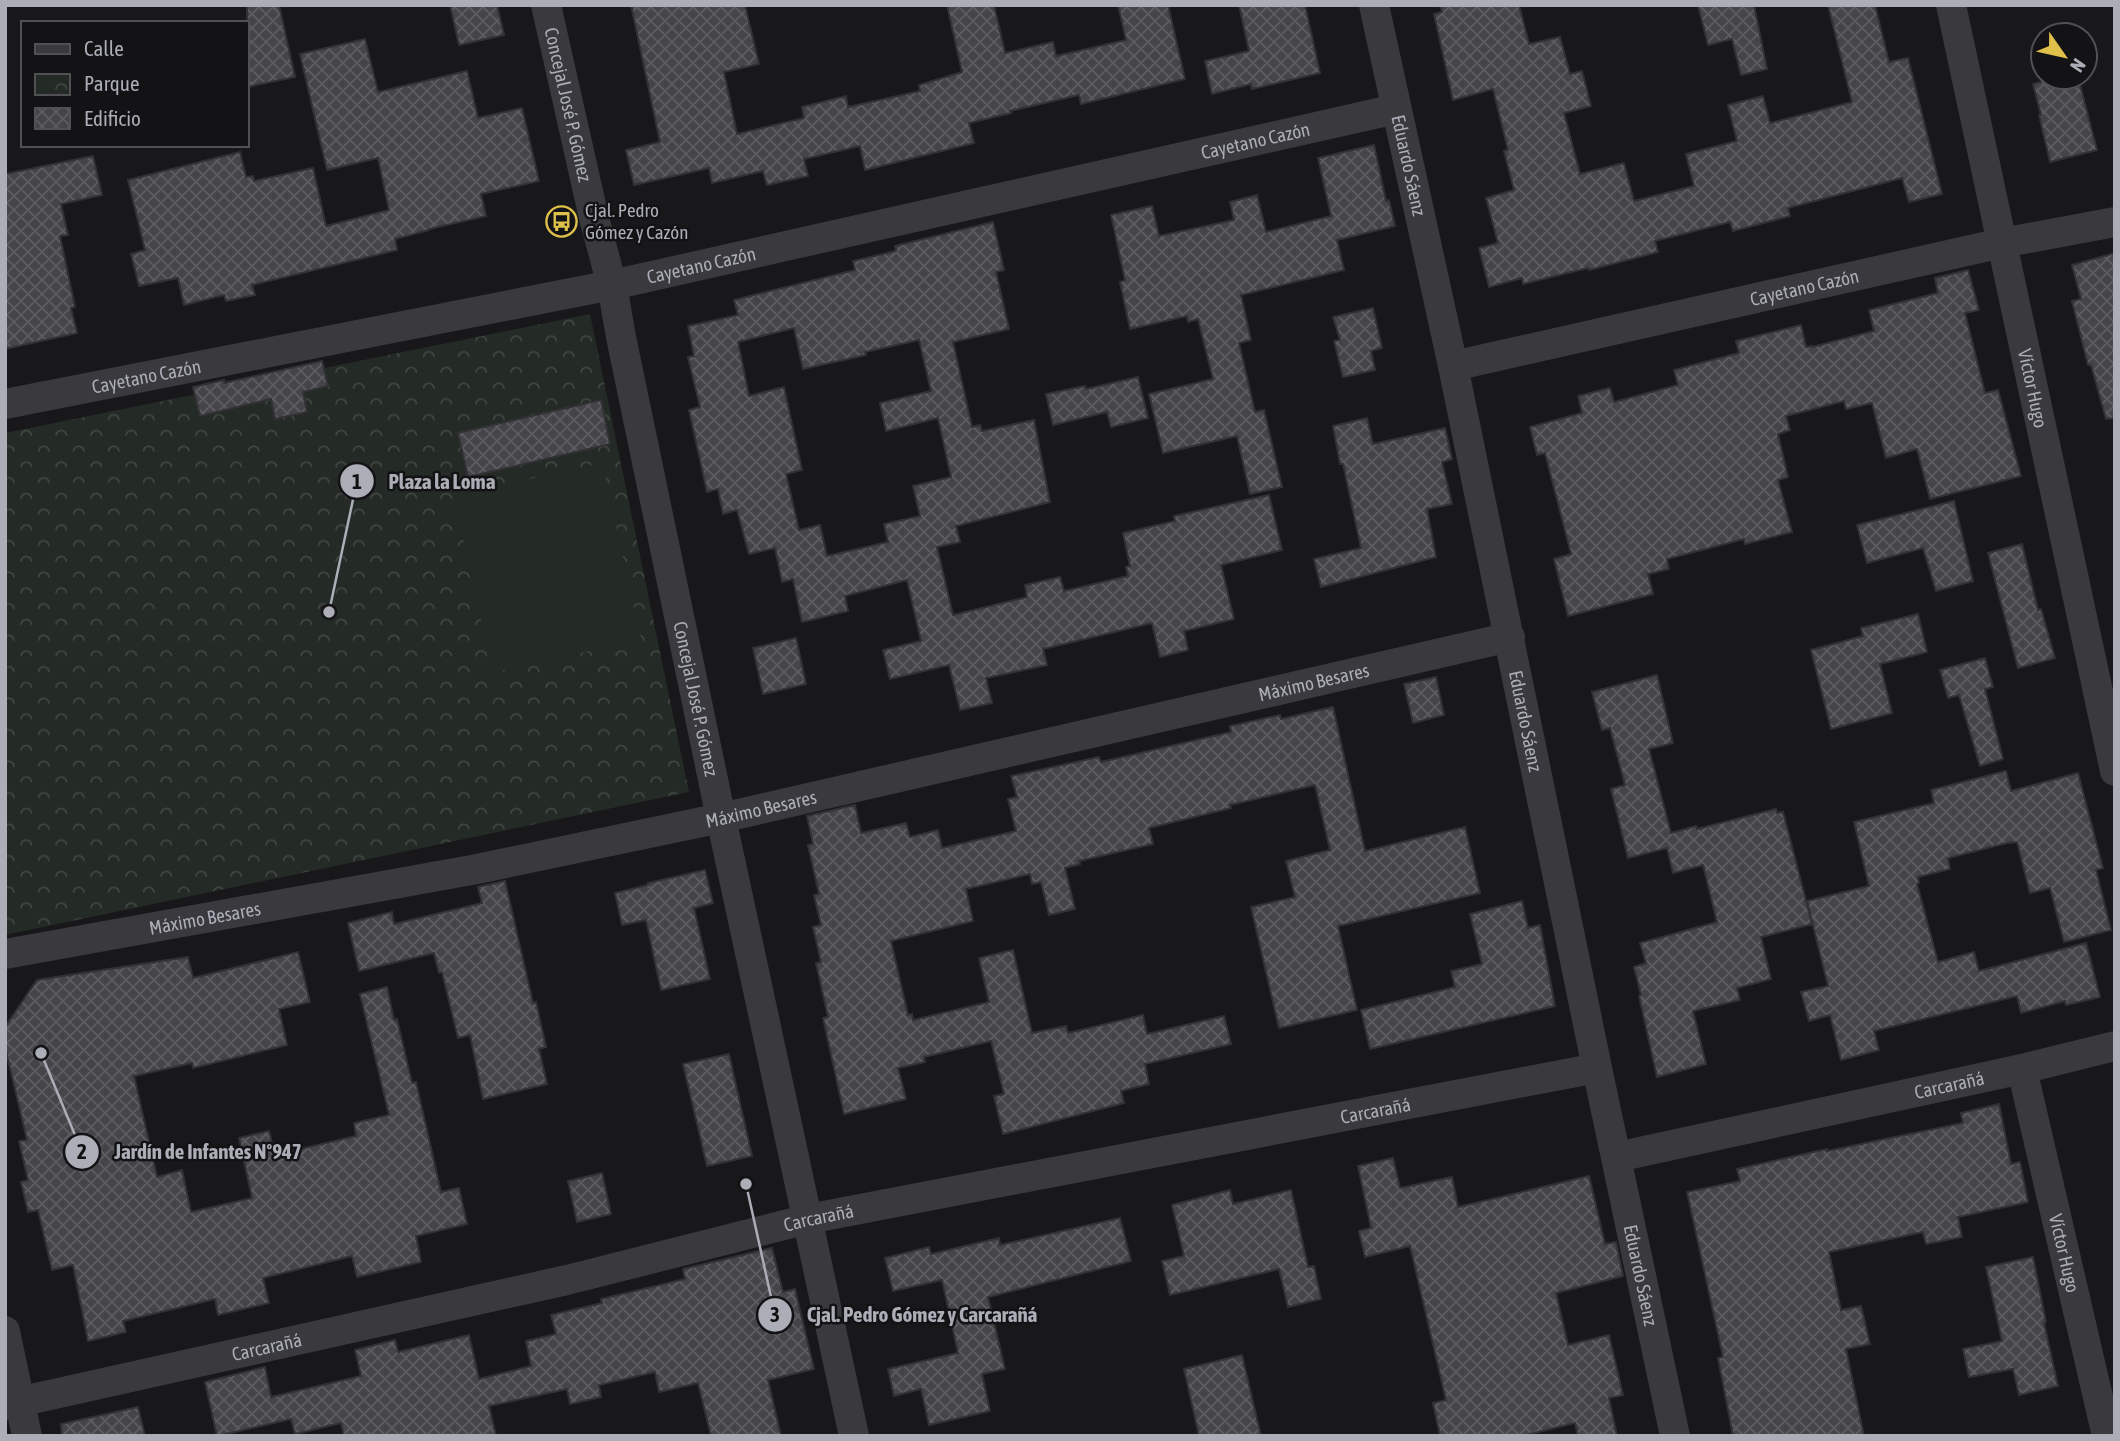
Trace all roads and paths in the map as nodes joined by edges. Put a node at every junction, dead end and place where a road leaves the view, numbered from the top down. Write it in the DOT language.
graph roads {
  1 [pos="546,5"];
  2 [pos="1374,5"];
  3 [pos="1951,5"];
  4 [pos="1396,109"];
  5 [pos="2115,222"];
  6 [pos="2003,243"];
  7 [pos="612,285"];
  8 [pos="1453,366"];
  9 [pos="5,404"];
  10 [pos="1510,637"];
  11 [pos="2115,771"];
  12 [pos="721,818"];
  13 [pos="5,954"];
  14 [pos="2115,1046"];
  15 [pos="1597,1068"];
  16 [pos="2022,1069"];
  17 [pos="1617,1157"];
  18 [pos="808,1219"];
  19 [pos="5,1331"];
  20 [pos="12,1404"];
  21 [pos="27,1436"];
  22 [pos="854,1436"];
  23 [pos="1675,1436"];
  24 [pos="2107,1436"];
  1 -- 7 [label="street, Concejal José P. Gómez"];
  2 -- 4 [label="street, Eduardo Sáenz"];
  3 -- 6 [label="street, Víctor Hugo"];
  4 -- 7 [label="street, Cayetano Cazón"];
  4 -- 8 [label="street, Eduardo Sáenz"];
  5 -- 6 [label="street, Cayetano Cazón"];
  6 -- 8 [label="street, Cayetano Cazón"];
  6 -- 11 [label="street, Víctor Hugo"];
  7 -- 9 [label="street, Cayetano Cazón"];
  7 -- 12 [label="street, Concejal José P. Gómez"];
  8 -- 10 [label="street, Eduardo Sáenz"];
  10 -- 12 [label="street, Máximo Besares"];
  10 -- 15 [label="street, Eduardo Sáenz"];
  12 -- 13 [label="street, Máximo Besares"];
  12 -- 18 [label="street, Concejal José P. Gómez"];
  14 -- 16 [label="street, Carcarañá"];
  15 -- 17 [label="street, Eduardo Sáenz"];
  15 -- 18 [label="street, Carcarañá"];
  16 -- 17 [label="street, Carcarañá"];
  16 -- 24 [label="street, Víctor Hugo"];
  17 -- 23 [label="street, Eduardo Sáenz"];
  18 -- 20 [label="street, Carcarañá"];
  18 -- 22 [label="street, Concejal José P. Gómez"];
  19 -- 20 [label="street"];
  20 -- 21 [label="street"];
}
